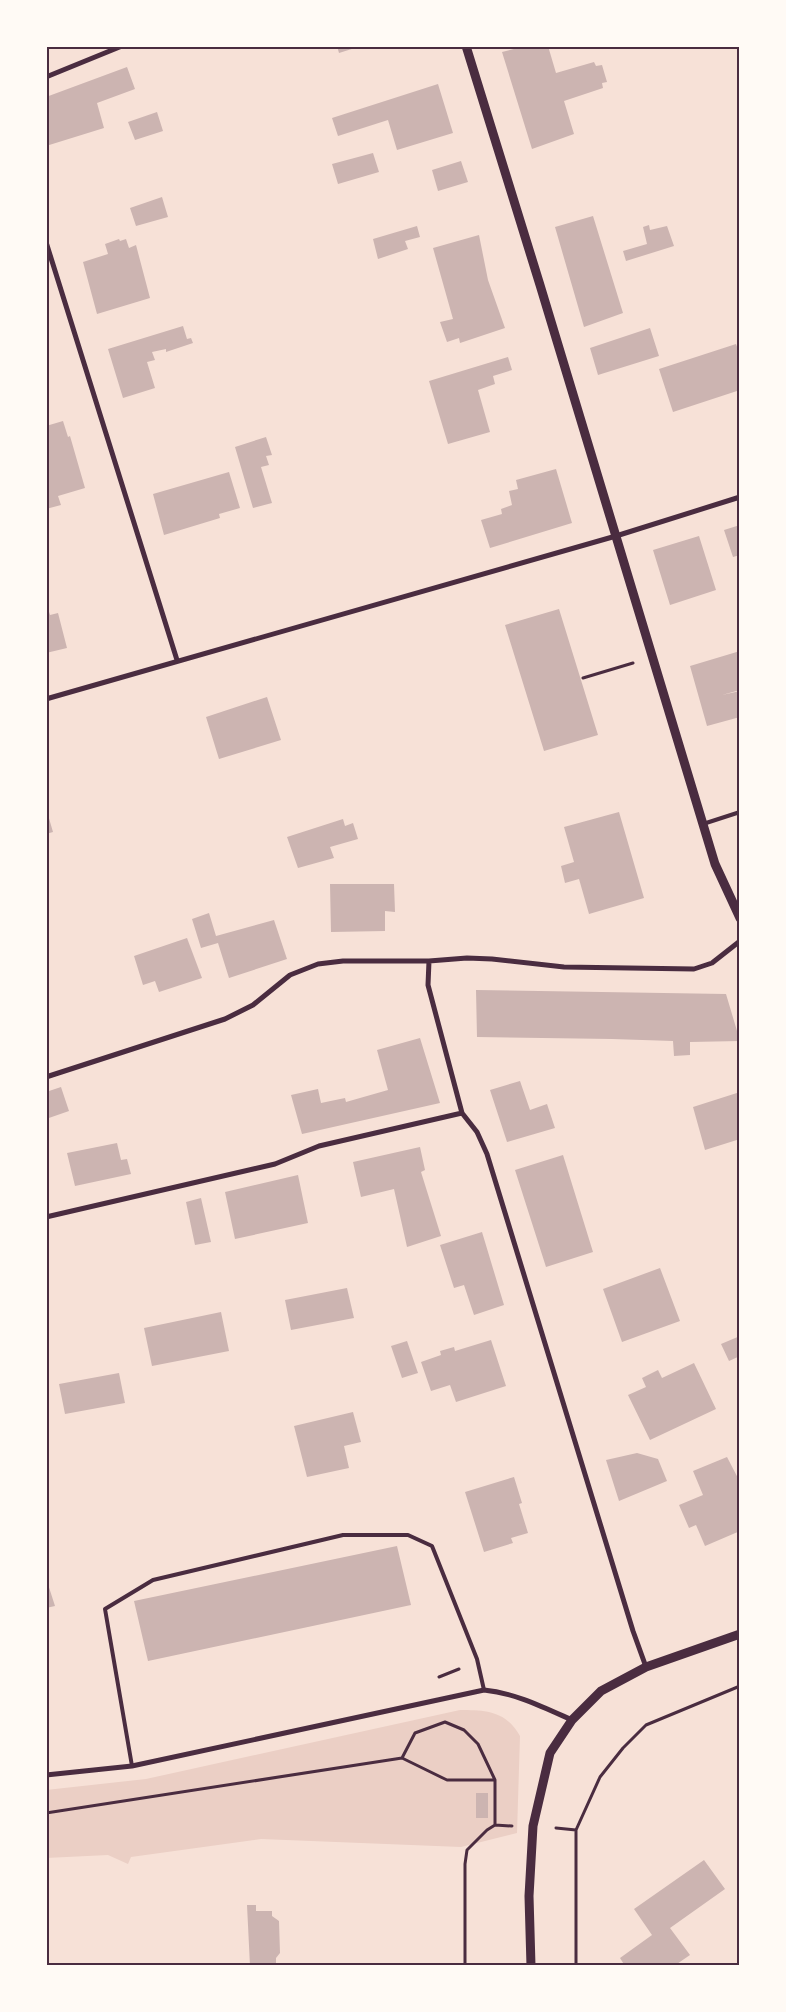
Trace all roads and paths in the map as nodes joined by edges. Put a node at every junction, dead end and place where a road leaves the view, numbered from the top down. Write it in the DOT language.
graph roads {
  1 [pos="122,46"];
  2 [pos="466,46"];
  3 [pos="46,77"];
  4 [pos="46,242"];
  5 [pos="740,497"];
  6 [pos="616,536"];
  7 [pos="653,657"];
  8 [pos="178,660"];
  9 [pos="583,678"];
  10 [pos="46,699"];
  11 [pos="740,812"];
  12 [pos="703,824"];
  13 [pos="740,918"];
  14 [pos="740,941"];
  15 [pos="429,961"];
  16 [pos="46,1076"];
  17 [pos="462,1113"];
  18 [pos="46,1216"];
  19 [pos="740,1634"];
  20 [pos="646,1667"];
  21 [pos="740,1686"];
  22 [pos="484,1690"];
  23 [pos="572,1720"];
  24 [pos="402,1758"];
  25 [pos="132,1766"];
  26 [pos="46,1775"];
  27 [pos="496,1780"];
  28 [pos="46,1813"];
  29 [pos="495,1825"];
  30 [pos="533,1826"];
  31 [pos="576,1830"];
  32 [pos="465,1966"];
  33 [pos="531,1966"];
  34 [pos="576,1966"];
  1 -- 3 [label="street"];
  2 -- 6 [label="street"];
  4 -- 8 [label="street"];
  5 -- 6 [label="street"];
  6 -- 7 [label="street"];
  6 -- 8 [label="street"];
  7 -- 9 [label="path"];
  7 -- 12 [label="street"];
  8 -- 10 [label="street"];
  11 -- 12 [label="lane"];
  12 -- 13 [label="street"];
  14 -- 15 [label="street"];
  15 -- 16 [label="street"];
  15 -- 17 [label="street"];
  17 -- 18 [label="street"];
  17 -- 20 [label="street"];
  19 -- 20 [label="street"];
  20 -- 23 [label="street"];
  21 -- 31 [label="path"];
  22 -- 23 [label="street"];
  22 -- 25 [label="street"];
  22 -- 25 [label="lane"];
  23 -- 30 [label="street"];
  24 -- 27 [label="path"];
  24 -- 27 [label="path"];
  24 -- 28 [label="path"];
  25 -- 26 [label="street"];
  27 -- 29 [label="path"];
  29 -- 30 [label="path"];
  29 -- 32 [label="path"];
  30 -- 31 [label="path"];
  30 -- 33 [label="street"];
  31 -- 34 [label="path"];
}
